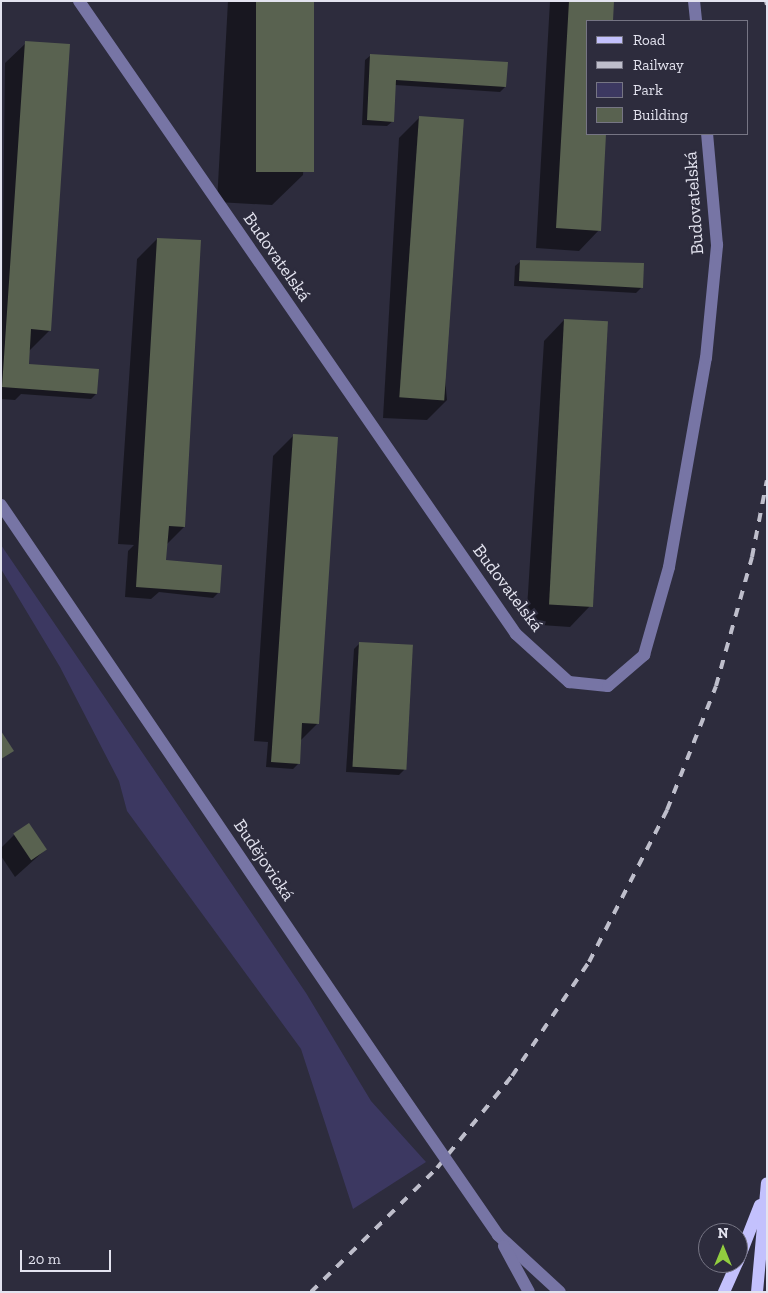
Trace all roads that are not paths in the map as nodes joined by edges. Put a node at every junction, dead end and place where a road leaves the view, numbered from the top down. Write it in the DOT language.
graph roads {
  1 [pos="79,1"];
  2 [pos="694,1"];
  3 [pos="696,20"];
  4 [pos="706,135"];
  5 [pos="1,505"];
  6 [pos="766,1187"];
  7 [pos="498,1235"];
  8 [pos="748,1235"];
  9 [pos="733,1273"];
  10 [pos="529,1292"];
  11 [pos="560,1292"];
  12 [pos="724,1292"];
  13 [pos="757,1292"];
  1 -- 4 [label="street, Budovatelská"];
  2 -- 3 [label="street"];
  5 -- 7 [label="street, Budějovická, bridge"];
  6 -- 8 [label="main road"];
  6 -- 13 [label="main road"];
  7 -- 10 [label="street, Budějovická"];
  7 -- 11 [label="street, Budějovická"];
  9 -- 12 [label="main road"];
}
